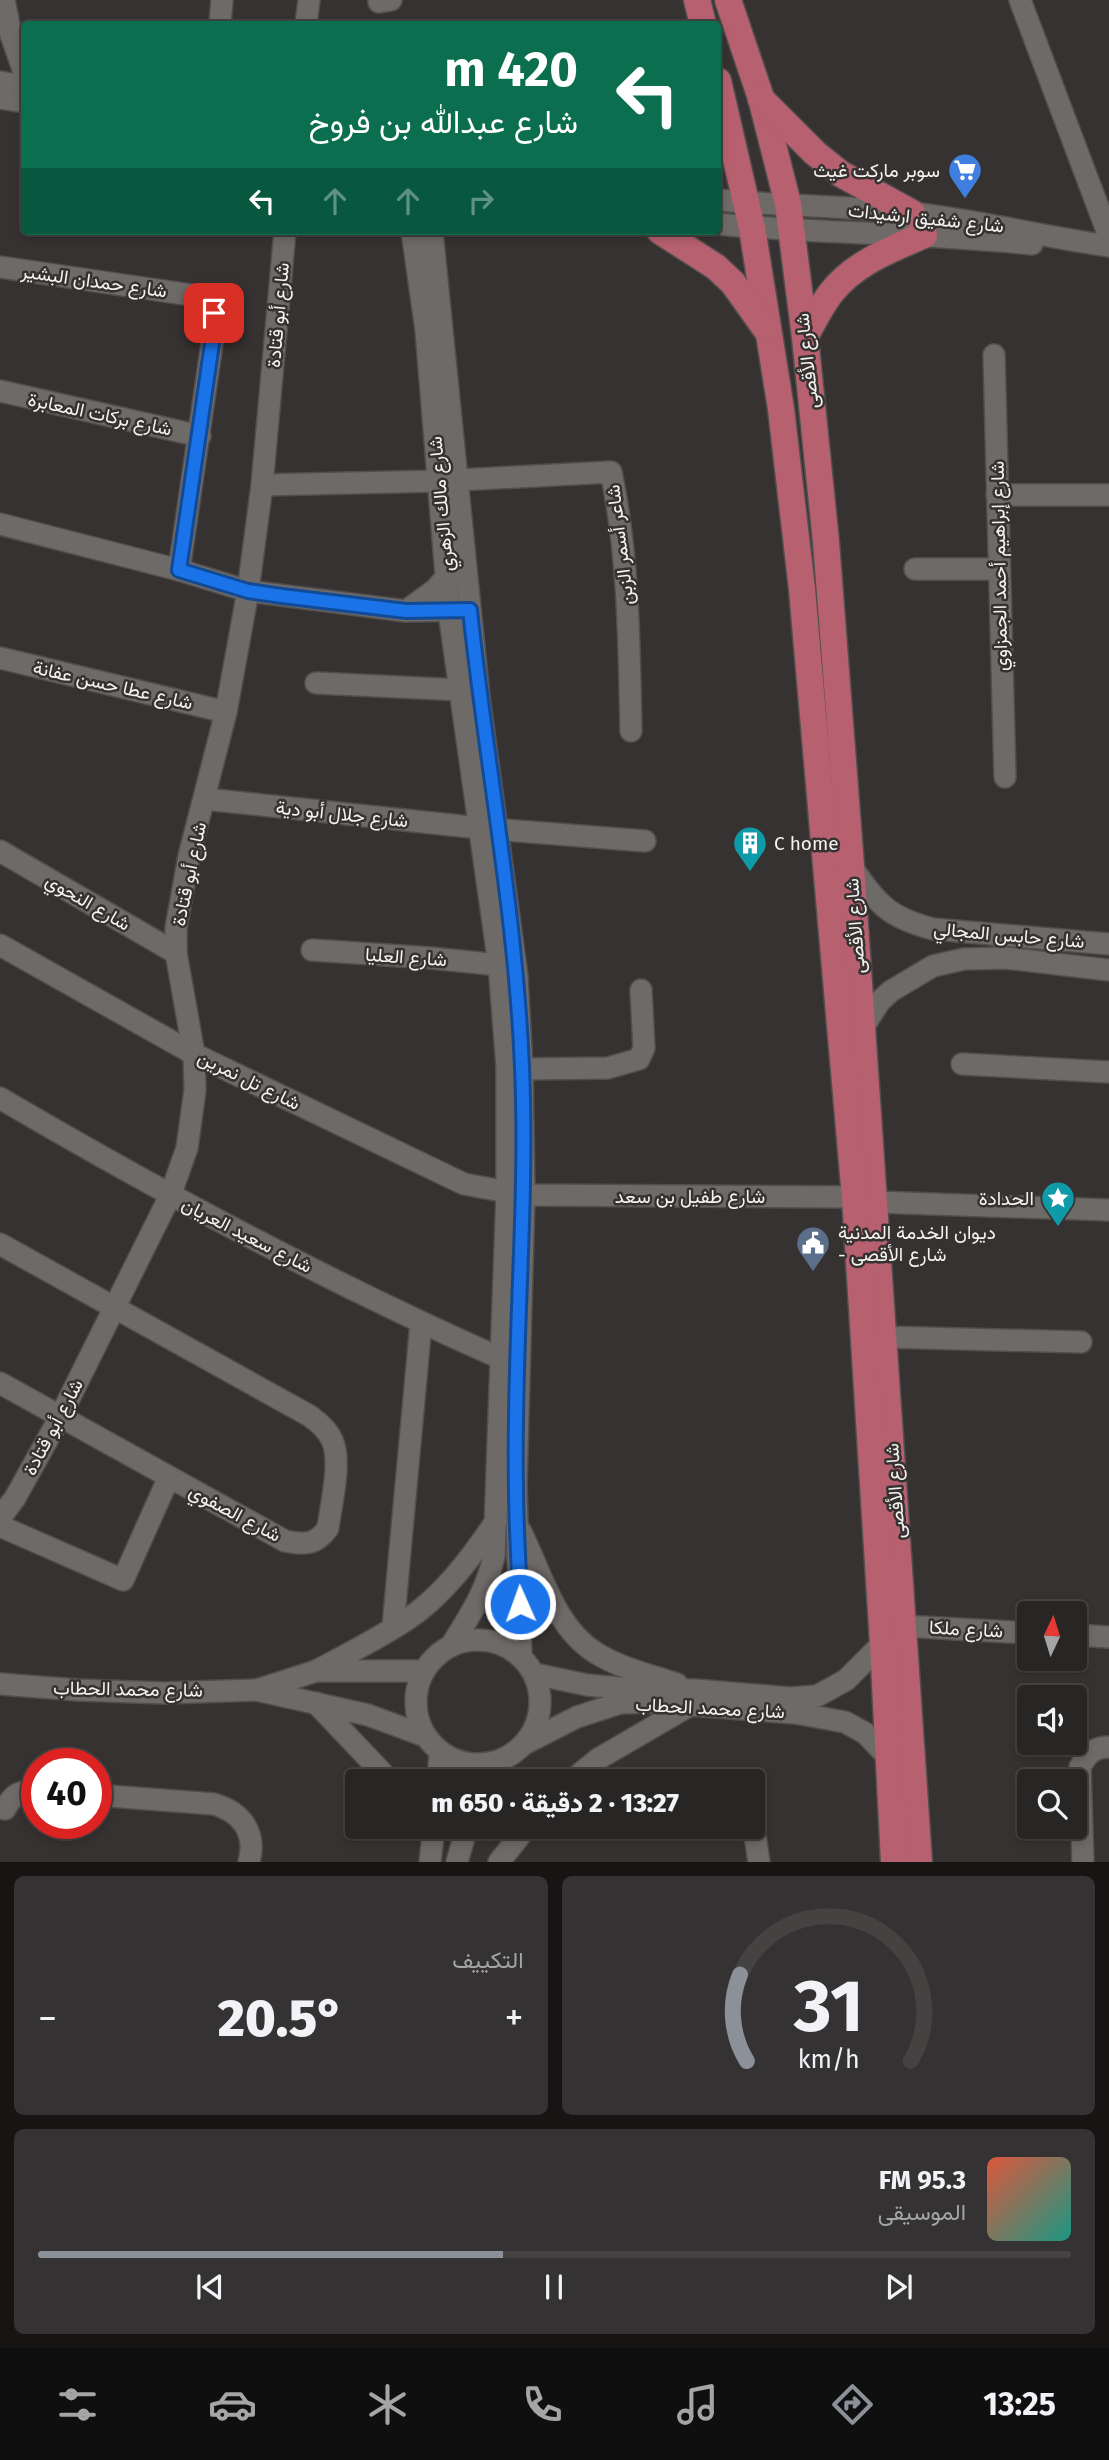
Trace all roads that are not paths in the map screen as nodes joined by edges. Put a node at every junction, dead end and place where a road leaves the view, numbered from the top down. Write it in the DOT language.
graph roads {
  1 [pos="4,0"];
  2 [pos="222,0"];
  3 [pos="309,0"];
  4 [pos="697,0"];
  5 [pos="728,0"];
  6 [pos="1020,0"];
  7 [pos="0,15"];
  8 [pos="220,21"];
  9 [pos="306,21"];
  10 [pos="702,21"];
  11 [pos="21,64"];
  12 [pos="0,82"];
  13 [pos="21,86"];
  14 [pos="721,94"];
  15 [pos="0,98"];
  16 [pos="761,98"];
  17 [pos="21,102"];
  18 [pos="721,201"];
  19 [pos="750,215"];
  20 [pos="790,217"];
  21 [pos="721,223"];
  22 [pos="918,224"];
  23 [pos="285,235"];
  24 [pos="413,235"];
  25 [pos="666,235"];
  26 [pos="1109,236"];
  27 [pos="433,241"];
  28 [pos="1109,246"];
  29 [pos="0,267"];
  30 [pos="770,335"];
  31 [pos="805,337"];
  32 [pos="994,355"];
  33 [pos="0,391"];
  34 [pos="201,436"];
  35 [pos="448,480"];
  36 [pos="262,485"];
  37 [pos="997,495"];
  38 [pos="1109,495"];
  39 [pos="0,524"];
  40 [pos="915,569"];
  41 [pos="998,569"];
  42 [pos="179,570"];
  43 [pos="447,576"];
  44 [pos="248,591"];
  45 [pos="406,611"];
  46 [pos="460,611"];
  47 [pos="0,658"];
  48 [pos="316,683"];
  49 [pos="461,690"];
  50 [pos="226,712"];
  51 [pos="631,731"];
  52 [pos="1005,777"];
  53 [pos="205,799"];
  54 [pos="489,828"];
  55 [pos="645,841"];
  56 [pos="0,851"];
  57 [pos="851,866"];
  58 [pos="933,929"];
  59 [pos="1109,944"];
  60 [pos="0,945"];
  61 [pos="312,950"];
  62 [pos="176,953"];
  63 [pos="499,965"];
  64 [pos="933,966"];
  65 [pos="1109,970"];
  66 [pos="641,990"];
  67 [pos="862,1029"];
  68 [pos="194,1054"];
  69 [pos="962,1064"];
  70 [pos="522,1069"];
  71 [pos="1109,1072"];
  72 [pos="0,1098"];
  73 [pos="516,1194"];
  74 [pos="170,1196"];
  75 [pos="865,1200"];
  76 [pos="1109,1210"];
  77 [pos="0,1244"];
  78 [pos="115,1308"];
  79 [pos="421,1323"];
  80 [pos="884,1338"];
  81 [pos="1081,1342"];
  82 [pos="500,1358"];
  83 [pos="0,1383"];
  84 [pos="60,1417"];
  85 [pos="169,1477"];
  86 [pos="0,1518"];
  87 [pos="507,1522"];
  88 [pos="0,1526"];
  89 [pos="393,1627"];
  90 [pos="1017,1633"];
  91 [pos="893,1634"];
  92 [pos="1087,1636"];
  93 [pos="1109,1637"];
  94 [pos="451,1646"];
  95 [pos="521,1656"];
  96 [pos="316,1671"];
  97 [pos="424,1671"];
  98 [pos="534,1674"];
  99 [pos="0,1684"];
  100 [pos="256,1690"];
  101 [pos="692,1698"];
  102 [pos="316,1703"];
  103 [pos="425,1737"];
  104 [pos="526,1743"];
  105 [pos="1109,1747"];
  106 [pos="440,1752"];
  107 [pos="888,1758"];
  108 [pos="379,1769"];
  109 [pos="439,1769"];
  110 [pos="477,1769"];
  111 [pos="493,1769"];
  112 [pos="586,1769"];
  113 [pos="21,1792"];
  114 [pos="112,1796"];
  115 [pos="5,1809"];
  116 [pos="423,1839"];
  117 [pos="432,1839"];
  118 [pos="463,1839"];
  119 [pos="517,1839"];
  120 [pos="756,1839"];
  121 [pos="430,1857"];
  122 [pos="249,1861"];
  123 [pos="457,1861"];
  124 [pos="499,1861"];
  125 [pos="759,1861"];
  126 [pos="894,1861"];
  127 [pos="919,1861"];
  128 [pos="1083,1861"];
  1 -- 7 [label="street"];
  1 -- 11 [label="street"];
  2 -- 8 [label="street"];
  3 -- 9 [label="street"];
  4 -- 10 [label="main road"];
  5 -- 16 [label="main road, شارع الأقصى"];
  6 -- 26 [label="street"];
  12 -- 13 [label="street"];
  14 -- 19 [label="main road, شارع الأقصى"];
  15 -- 17 [label="street"];
  16 -- 20 [label="main road, شارع الأقصى"];
  16 -- 22 [label="main road"];
  18 -- 19 [label="street"];
  19 -- 20 [label="street, شارع شفيق ارشيدات"];
  19 -- 21 [label="street"];
  19 -- 30 [label="main road, شارع الأقصى"];
  20 -- 22 [label="street, شارع شفيق ارشيدات"];
  20 -- 31 [label="main road, شارع الأقصى"];
  22 -- 28 [label="street, شارع شفيق ارشيدات"];
  22 -- 31 [label="main road"];
  23 -- 36 [label="street, شارع أبو قتادة"];
  24 -- 35 [label="street, شارع مالك الزهري"];
  25 -- 30 [label="main road"];
  27 -- 35 [label="street, شارع مالك الزهري"];
  29 -- 34 [label="street, شارع حمدان البشير"];
  30 -- 75 [label="main road, شارع الأقصى"];
  31 -- 57 [label="main road, شارع الأقصى"];
  32 -- 37 [label="street, شارع إبراهيم أحمد الجمزاوي"];
  33 -- 34 [label="street, شارع بركات المعابرة"];
  34 -- 42 [label="street, شارع حمدان البشير"];
  35 -- 36 [label="street"];
  35 -- 43 [label="street, شارع مالك الزهري"];
  35 -- 46 [label="street, شارع مالك الزهري"];
  35 -- 51 [label="street, شاعر أسمر الزبن"];
  36 -- 44 [label="street, شارع أبو قتادة"];
  37 -- 38 [label="street"];
  37 -- 41 [label="street, شارع إبراهيم أحمد الجمزاوي"];
  39 -- 42 [label="street"];
  40 -- 41 [label="street"];
  41 -- 52 [label="street, شارع إبراهيم أحمد الجمزاوي"];
  42 -- 44 [label="street"];
  43 -- 45 [label="street"];
  43 -- 46 [label="street, شارع مالك الزهري"];
  44 -- 45 [label="street"];
  44 -- 50 [label="street, شارع أبو قتادة"];
  45 -- 46 [label="street"];
  46 -- 49 [label="street, شارع مالك الزهري"];
  46 -- 54 [label="street, شارع مالك الزهري"];
  47 -- 50 [label="street, شارع عطا حسن عفانة"];
  48 -- 49 [label="street"];
  49 -- 54 [label="street, شارع مالك الزهري"];
  50 -- 53 [label="street, شارع أبو قتادة"];
  53 -- 54 [label="street, شارع جلال أبو دية"];
  53 -- 62 [label="street, شارع أبو قتادة"];
  54 -- 55 [label="street, شارع جلال أبو دية"];
  54 -- 63 [label="street, شارع مالك الزهري"];
  54 -- 70 [label="street, شارع مالك الزهري"];
  56 -- 62 [label="street, شارع النحوي"];
  57 -- 58 [label="street, شارع حابس المجالي"];
  57 -- 67 [label="main road, شارع الأقصى"];
  58 -- 59 [label="street, شارع حابس المجالي"];
  58 -- 64 [label="street"];
  60 -- 68 [label="street, شارع تل نمرين"];
  61 -- 63 [label="street, شارع العليا"];
  62 -- 68 [label="street, شارع أبو قتادة"];
  63 -- 73 [label="street, شارع مالك الزهري"];
  64 -- 65 [label="street, شارع حابس المجالي"];
  64 -- 67 [label="street, شارع حابس المجالي"];
  66 -- 70 [label="street"];
  67 -- 75 [label="main road, شارع الأقصى"];
  68 -- 73 [label="street, شارع تل نمرين"];
  68 -- 74 [label="street, شارع أبو قتادة"];
  69 -- 71 [label="street"];
  70 -- 73 [label="street, شارع مالك الزهري"];
  72 -- 74 [label="street, شارع سعيد العريان"];
  73 -- 75 [label="street, شارع طفيل بن سعد"];
  73 -- 82 [label="street, شارع مالك الزهري"];
  73 -- 87 [label="street, شارع مالك الزهري"];
  74 -- 78 [label="street, شارع أبو قتادة"];
  74 -- 79 [label="street, شارع سعيد العريان"];
  75 -- 76 [label="street, شارع طفيل بن سعد"];
  75 -- 80 [label="main road, شارع الأقصى"];
  75 -- 91 [label="main road, شارع الأقصى"];
  77 -- 78 [label="street"];
  78 -- 84 [label="street, شارع أبو قتادة"];
  78 -- 85 [label="street, شارع الصفوي"];
  79 -- 82 [label="street, شارع سعيد العريان"];
  79 -- 89 [label="street"];
  80 -- 81 [label="street"];
  80 -- 91 [label="main road, شارع الأقصى"];
  82 -- 87 [label="street, شارع مالك الزهري"];
  83 -- 84 [label="street, شارع الصفوي"];
  84 -- 85 [label="street, شارع الصفوي"];
  84 -- 86 [label="street, شارع أبو قتادة"];
  85 -- 88 [label="street"];
  87 -- 89 [label="street"];
  87 -- 94 [label="street, شارع مالك الزهري"];
  87 -- 95 [label="street, شارع مالك الزهري"];
  87 -- 101 [label="street"];
  89 -- 96 [label="street"];
  90 -- 91 [label="street, شارع ملكا"];
  91 -- 101 [label="street, شارع محمد الحطاب"];
  91 -- 107 [label="main road, شارع الأقصى"];
  91 -- 127 [label="main road, شارع الأقصى"];
  92 -- 93 [label="street"];
  94 -- 95 [label="street"];
  94 -- 97 [label="street"];
  95 -- 98 [label="street"];
  96 -- 97 [label="street, شارع محمد الحطاب"];
  96 -- 100 [label="street, شارع محمد الحطاب"];
  97 -- 103 [label="street"];
  98 -- 101 [label="street, شارع محمد الحطاب"];
  98 -- 104 [label="street"];
  99 -- 100 [label="street, شارع محمد الحطاب"];
  100 -- 102 [label="street, شارع محمد الحطاب"];
  101 -- 104 [label="street, شارع محمد الحطاب"];
  101 -- 107 [label="street, شارع محمد الحطاب"];
  101 -- 112 [label="street"];
  102 -- 103 [label="street, شارع محمد الحطاب"];
  102 -- 108 [label="street"];
  103 -- 106 [label="street"];
  104 -- 111 [label="street"];
  105 -- 128 [label="street"];
  106 -- 109 [label="street"];
  106 -- 110 [label="street"];
  107 -- 126 [label="main road, شارع الأقصى"];
  113 -- 115 [label="street"];
  114 -- 122 [label="street"];
  116 -- 121 [label="street"];
  117 -- 121 [label="street"];
  118 -- 123 [label="street"];
  119 -- 124 [label="street"];
  120 -- 125 [label="street"];
}
